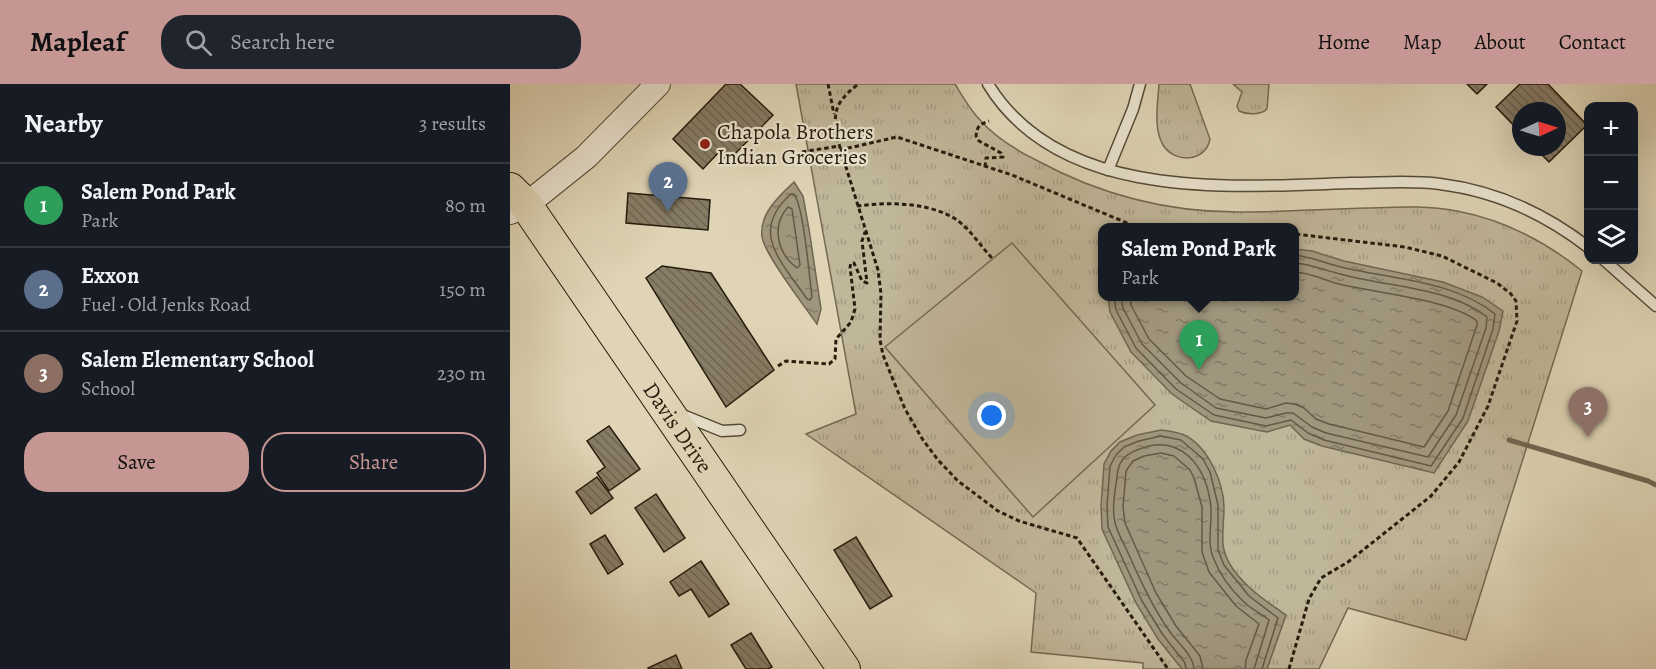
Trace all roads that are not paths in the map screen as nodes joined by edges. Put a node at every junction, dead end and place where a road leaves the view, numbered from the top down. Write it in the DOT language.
graph roads {
  1 [pos="658,84"];
  2 [pos="988,84"];
  3 [pos="1140,84"];
  4 [pos="1108,170"];
  5 [pos="516,202"];
  6 [pos="1584,244"];
  7 [pos="1609,264"];
  8 [pos="1656,306"];
  9 [pos="663,406"];
  10 [pos="740,430"];
  11 [pos="844,669"];
  1 -- 5 [label="street"];
  2 -- 4 [label="lane"];
  3 -- 4 [label="lane"];
  4 -- 6 [label="lane"];
  5 -- 9 [label="main road, Davis Drive"];
  7 -- 8 [label="lane"];
  9 -- 10 [label="lane"];
  9 -- 11 [label="main road, Davis Drive"];
}
